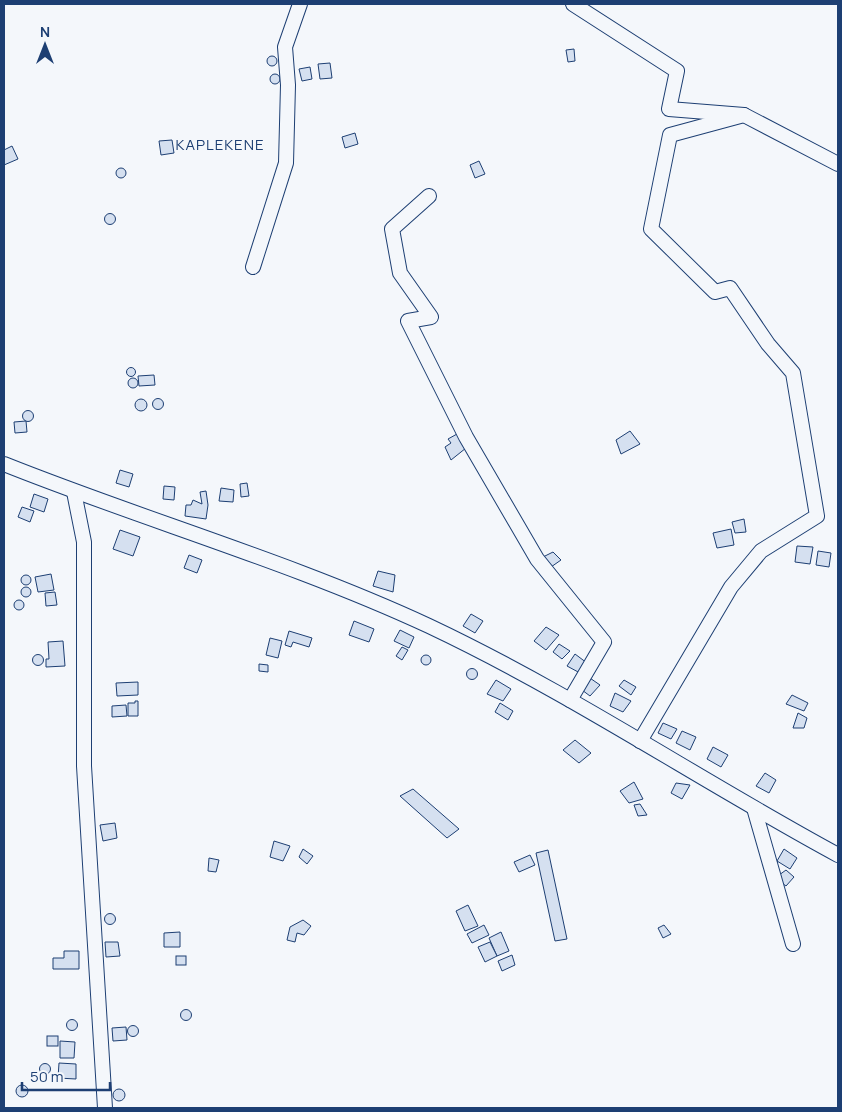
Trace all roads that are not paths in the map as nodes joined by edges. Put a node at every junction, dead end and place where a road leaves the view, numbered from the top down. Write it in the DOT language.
graph roads {
  1 [pos="300,4"];
  2 [pos="574,4"];
  3 [pos="744,115"];
  4 [pos="838,164"];
  5 [pos="429,196"];
  6 [pos="253,267"];
  7 [pos="4,464"];
  8 [pos="74,492"];
  9 [pos="570,700"];
  10 [pos="640,741"];
  11 [pos="754,808"];
  12 [pos="838,855"];
  13 [pos="793,944"];
  14 [pos="105,1108"];
  1 -- 6 [label="street"];
  2 -- 3 [label="street"];
  3 -- 4 [label="street"];
  3 -- 10 [label="street"];
  5 -- 9 [label="street"];
  7 -- 8 [label="street"];
  8 -- 9 [label="street"];
  8 -- 14 [label="street"];
  9 -- 10 [label="street"];
  10 -- 11 [label="street"];
  11 -- 12 [label="street"];
  11 -- 13 [label="street"];
}
